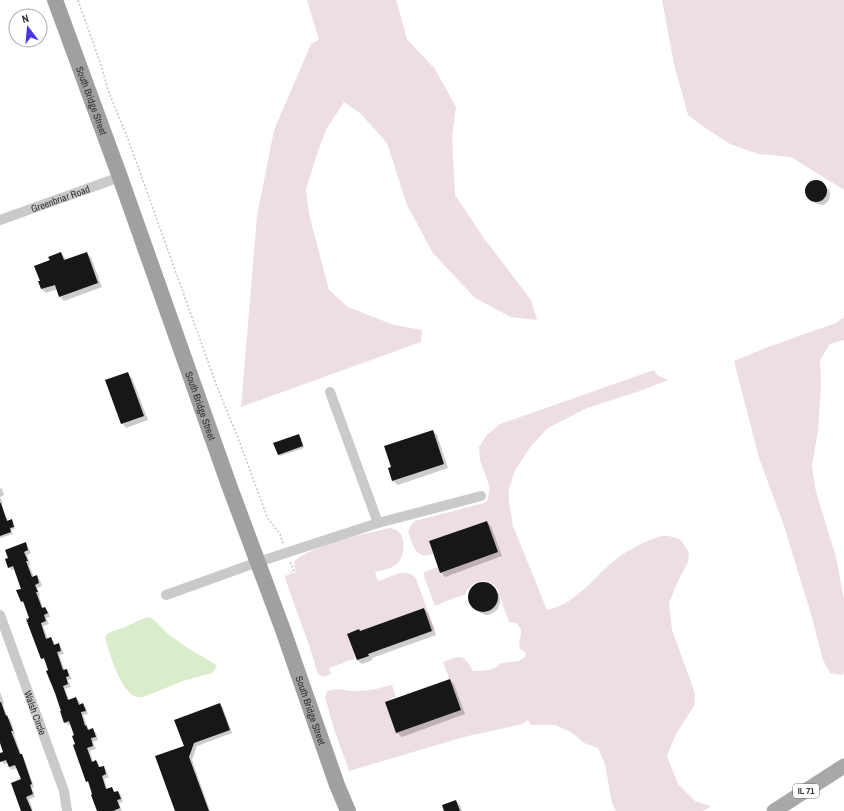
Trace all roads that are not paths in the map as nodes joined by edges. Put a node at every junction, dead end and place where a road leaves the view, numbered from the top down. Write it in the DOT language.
graph roads {
  1 [pos="55,0"];
  2 [pos="120,177"];
  3 [pos="0,220"];
  4 [pos="330,392"];
  5 [pos="481,496"];
  6 [pos="378,523"];
  7 [pos="258,562"];
  8 [pos="166,594"];
  9 [pos="0,617"];
  10 [pos="844,766"];
  11 [pos="67,811"];
  12 [pos="348,811"];
  13 [pos="774,811"];
  1 -- 2 [label="highway, South Bridge Street"];
  2 -- 3 [label="street, Greenbriar Road"];
  2 -- 7 [label="highway, South Bridge Street"];
  4 -- 6 [label="street"];
  5 -- 6 [label="street"];
  6 -- 7 [label="street"];
  7 -- 8 [label="street"];
  7 -- 12 [label="highway, South Bridge Street"];
  9 -- 11 [label="street, Walsh Circle"];
  10 -- 13 [label="main road, IL 71"];
}
